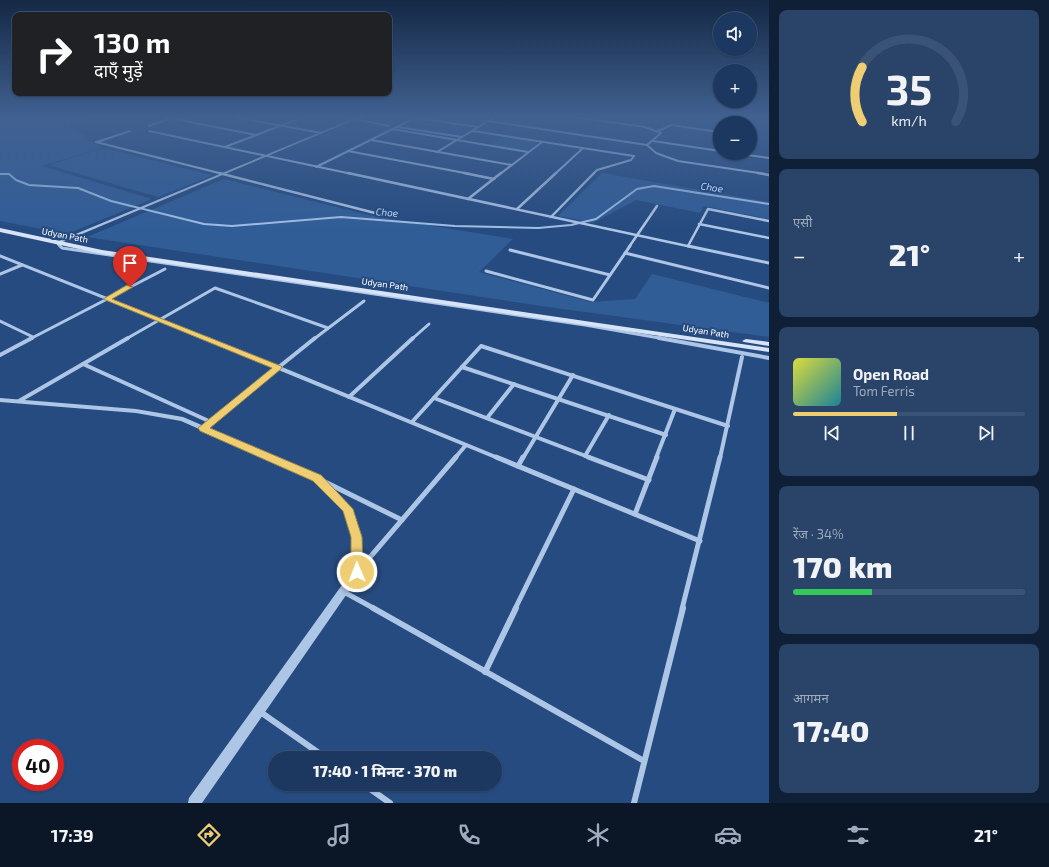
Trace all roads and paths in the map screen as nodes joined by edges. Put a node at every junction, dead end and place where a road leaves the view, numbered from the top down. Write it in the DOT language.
graph roads {
  1 [pos="143,154"];
  2 [pos="258,154"];
  3 [pos="269,154"];
  4 [pos="341,154"];
  5 [pos="366,154"];
  6 [pos="451,154"];
  7 [pos="525,154"];
  8 [pos="576,154"];
  9 [pos="624,154"];
  10 [pos="660,154"];
  11 [pos="265,156"];
  12 [pos="757,156"];
  13 [pos="769,158"];
  14 [pos="512,165"];
  15 [pos="315,167"];
  16 [pos="220,175"];
  17 [pos="769,175"];
  18 [pos="494,179"];
  19 [pos="468,199"];
  20 [pos="657,206"];
  21 [pos="517,209"];
  22 [pos="375,213"];
  23 [pos="551,216"];
  24 [pos="769,221"];
  25 [pos="699,224"];
  26 [pos="0,225"];
  27 [pos="0,230"];
  28 [pos="637,235"];
  29 [pos="769,238"];
  30 [pos="64,240"];
  31 [pos="57,243"];
  32 [pos="688,246"];
  33 [pos="510,250"];
  34 [pos="625,253"];
  35 [pos="0,256"];
  36 [pos="769,263"];
  37 [pos="22,265"];
  38 [pos="165,269"];
  39 [pos="486,271"];
  40 [pos="0,274"];
  41 [pos="610,275"];
  42 [pos="769,288"];
  43 [pos="107,299"];
  44 [pos="364,302"];
  45 [pos="160,320"];
  46 [pos="0,321"];
  47 [pos="429,324"];
  48 [pos="328,328"];
  49 [pos="33,337"];
  50 [pos="769,344"];
  51 [pos="769,350"];
  52 [pos="0,354"];
  53 [pos="742,357"];
  54 [pos="769,358"];
  55 [pos="83,364"];
  56 [pos="278,367"];
  57 [pos="462,367"];
  58 [pos="572,375"];
  59 [pos="514,384"];
  60 [pos="349,397"];
  61 [pos="434,398"];
  62 [pos="558,398"];
  63 [pos="0,400"];
  64 [pos="19,401"];
  65 [pos="675,409"];
  66 [pos="609,415"];
  67 [pos="487,418"];
  68 [pos="211,422"];
  69 [pos="412,422"];
  70 [pos="728,426"];
  71 [pos="203,428"];
  72 [pos="666,435"];
  73 [pos="535,436"];
  74 [pos="466,445"];
  75 [pos="585,456"];
  76 [pos="518,466"];
  77 [pos="317,478"];
  78 [pos="649,480"];
  79 [pos="574,489"];
  80 [pos="635,514"];
  81 [pos="402,520"];
  82 [pos="700,541"];
  83 [pos="357,572"];
  84 [pos="344,591"];
  85 [pos="485,672"];
  86 [pos="258,711"];
  87 [pos="316,751"];
  88 [pos="644,762"];
  89 [pos="373,791"];
  90 [pos="194,803"];
  91 [pos="390,803"];
  92 [pos="634,803"];
  1 -- 16 [label="street"];
  2 -- 11 [label="street"];
  3 -- 11 [label="street"];
  4 -- 15 [label="street"];
  5 -- 18 [label="street"];
  6 -- 14 [label="street"];
  7 -- 14 [label="street"];
  8 -- 21 [label="street"];
  9 -- 23 [label="street"];
  10 -- 17 [label="street"];
  11 -- 15 [label="street"];
  11 -- 16 [label="street"];
  12 -- 13 [label="street"];
  14 -- 18 [label="street"];
  15 -- 19 [label="street"];
  16 -- 22 [label="street"];
  16 -- 30 [label="street"];
  18 -- 19 [label="street"];
  19 -- 21 [label="street"];
  20 -- 28 [label="street"];
  21 -- 23 [label="street"];
  23 -- 28 [label="street"];
  24 -- 25 [label="street"];
  25 -- 29 [label="street"];
  25 -- 32 [label="street"];
  26 -- 30 [label="main road, Udyan Path"];
  27 -- 31 [label="main road, Udyan Path"];
  28 -- 32 [label="street"];
  28 -- 34 [label="street"];
  30 -- 31 [label="street"];
  30 -- 50 [label="main road, Udyan Path"];
  31 -- 51 [label="main road, Udyan Path"];
  31 -- 54 [label="street"];
  32 -- 36 [label="street"];
  33 -- 41 [label="street"];
  34 -- 41 [label="street"];
  34 -- 42 [label="street"];
  35 -- 37 [label="street"];
  37 -- 40 [label="street"];
  37 -- 43 [label="street"];
  38 -- 43 [label="street"];
  39 -- 41 [label="street"];
  43 -- 45 [label="street"];
  43 -- 49 [label="street"];
  44 -- 48 [label="street"];
  45 -- 48 [label="street"];
  45 -- 55 [label="street"];
  45 -- 56 [label="street"];
  46 -- 49 [label="street"];
  47 -- 60 [label="street"];
  48 -- 56 [label="street"];
  49 -- 52 [label="street"];
  53 -- 70 [label="street"];
  55 -- 64 [label="street"];
  55 -- 68 [label="street"];
  56 -- 60 [label="street"];
  56 -- 68 [label="street"];
  57 -- 58 [label="street"];
  57 -- 59 [label="street"];
  57 -- 61 [label="street"];
  58 -- 62 [label="street"];
  58 -- 65 [label="street"];
  59 -- 62 [label="street"];
  59 -- 67 [label="street"];
  60 -- 69 [label="street"];
  61 -- 67 [label="street"];
  61 -- 69 [label="street"];
  62 -- 66 [label="street"];
  62 -- 73 [label="street"];
  63 -- 64 [label="street"];
  64 -- 71 [label="street"];
  65 -- 70 [label="street"];
  65 -- 72 [label="street"];
  66 -- 72 [label="street"];
  66 -- 75 [label="street"];
  67 -- 73 [label="street"];
  68 -- 71 [label="street"];
  69 -- 74 [label="street"];
  70 -- 82 [label="street"];
  71 -- 77 [label="street"];
  72 -- 78 [label="street"];
  73 -- 75 [label="street"];
  73 -- 76 [label="street"];
  74 -- 76 [label="street"];
  74 -- 81 [label="street"];
  75 -- 78 [label="street"];
  76 -- 79 [label="street"];
  77 -- 81 [label="street"];
  77 -- 83 [label="street"];
  78 -- 80 [label="street"];
  79 -- 80 [label="street"];
  79 -- 85 [label="street"];
  80 -- 82 [label="street"];
  81 -- 83 [label="street"];
  82 -- 88 [label="street"];
  83 -- 84 [label="street"];
  84 -- 85 [label="street"];
  84 -- 86 [label="street"];
  85 -- 88 [label="street"];
  86 -- 87 [label="street"];
  86 -- 90 [label="street"];
  88 -- 92 [label="street"];
  89 -- 91 [label="street"];
}
